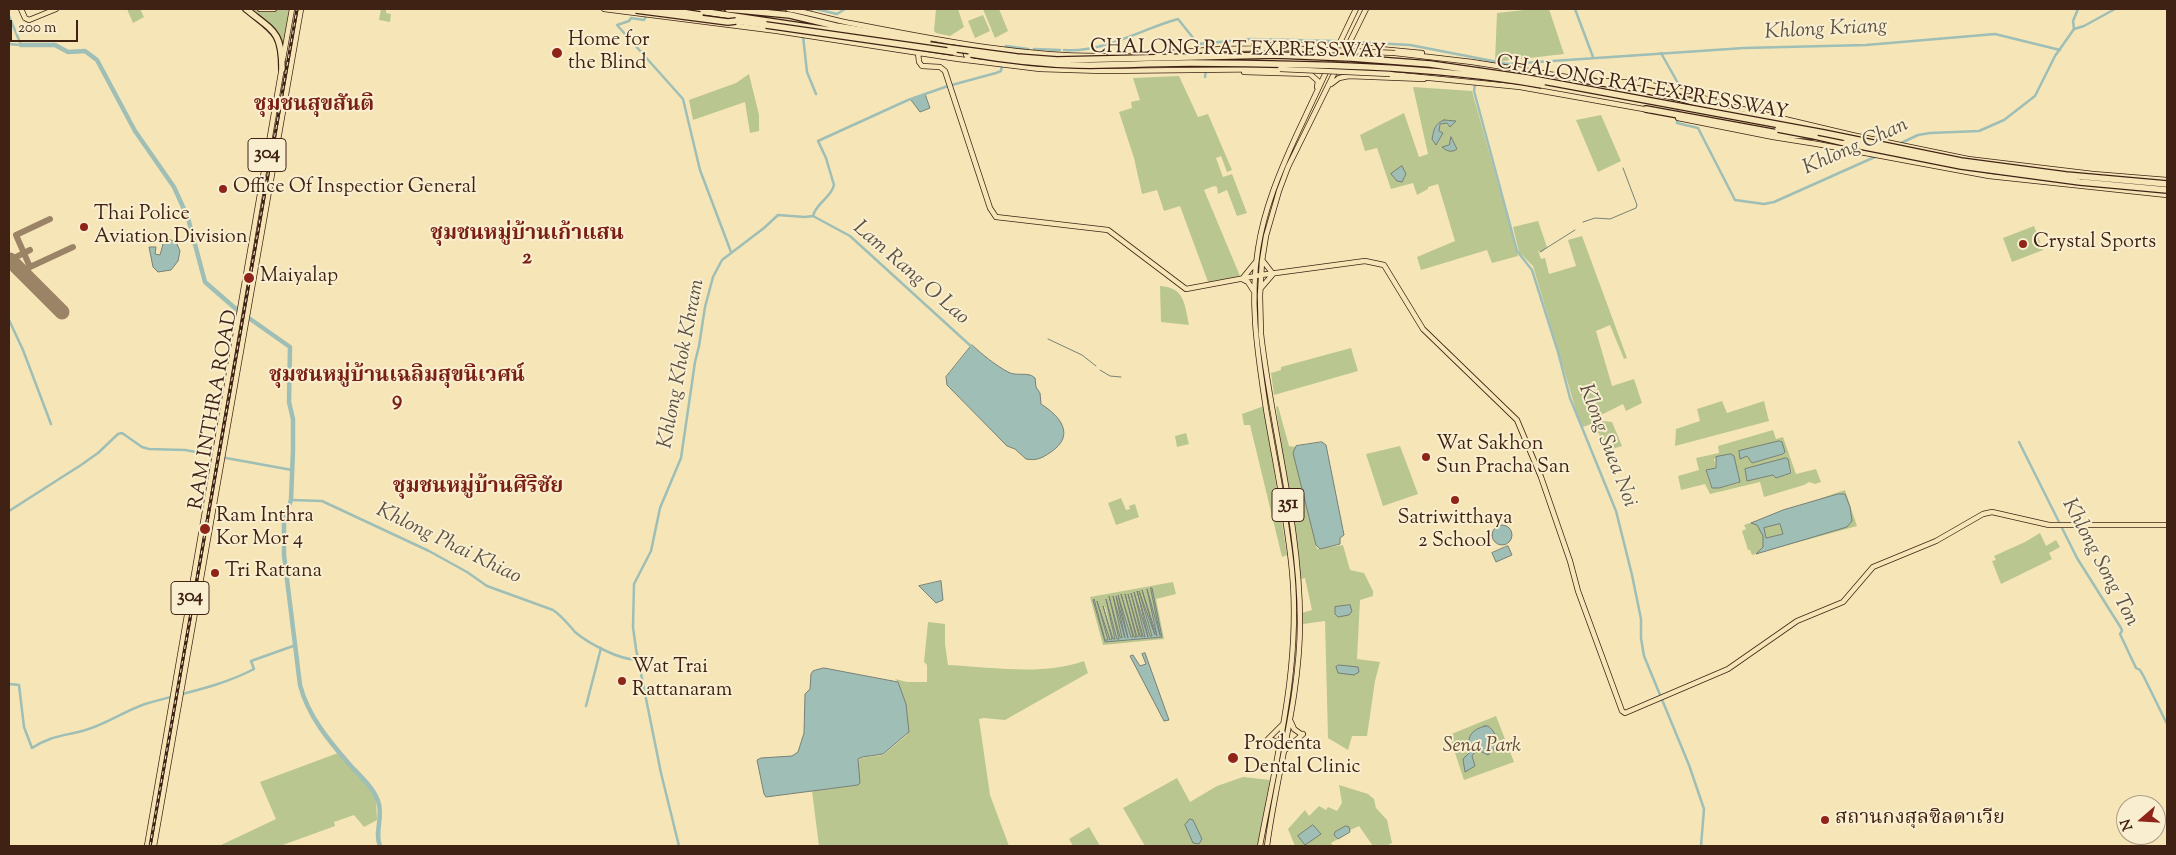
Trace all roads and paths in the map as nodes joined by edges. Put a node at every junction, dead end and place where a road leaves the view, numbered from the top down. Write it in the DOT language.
graph roads {
  1 [pos="21,9"];
  2 [pos="56,9"];
  3 [pos="246,9"];
  4 [pos="250,9"];
  5 [pos="260,9"];
  6 [pos="274,9"];
  7 [pos="292,9"];
  8 [pos="301,9"];
  9 [pos="604,9"];
  10 [pos="628,9"];
  11 [pos="661,9"];
  12 [pos="671,9"];
  13 [pos="686,9"];
  14 [pos="728,9"];
  15 [pos="788,9"];
  16 [pos="1356,9"];
  17 [pos="1366,9"];
  18 [pos="256,15"];
  19 [pos="809,16"];
  20 [pos="662,17"];
  21 [pos="736,21"];
  22 [pos="1306,45"];
  23 [pos="1339,45"];
  24 [pos="976,46"];
  25 [pos="1348,46"];
  26 [pos="950,48"];
  27 [pos="1362,48"];
  28 [pos="1221,49"];
  29 [pos="1335,52"];
  30 [pos="918,53"];
  31 [pos="1451,59"];
  32 [pos="975,62"];
  33 [pos="1338,67"];
  34 [pos="282,69"];
  35 [pos="1222,70"];
  36 [pos="1325,72"];
  37 [pos="1308,74"];
  38 [pos="1362,76"];
  39 [pos="1442,79"];
  40 [pos="1584,80"];
  41 [pos="1330,84"];
  42 [pos="1316,90"];
  43 [pos="1678,94"];
  44 [pos="1646,109"];
  45 [pos="1677,115"];
  46 [pos="1824,133"];
  47 [pos="1815,136"];
  48 [pos="1916,148"];
  49 [pos="1930,152"];
  50 [pos="1917,162"];
  51 [pos="1928,164"];
  52 [pos="2167,180"];
  53 [pos="2167,184"];
  54 [pos="2167,190"];
  55 [pos="2167,195"];
  56 [pos="252,242"];
  57 [pos="260,243"];
  58 [pos="1258,248"];
  59 [pos="1264,249"];
  60 [pos="1256,261"];
  61 [pos="1262,261"];
  62 [pos="1273,274"];
  63 [pos="1261,276"];
  64 [pos="1255,277"];
  65 [pos="1242,279"];
  66 [pos="1260,289"];
  67 [pos="1254,292"];
  68 [pos="1260,303"];
  69 [pos="1254,304"];
  70 [pos="234,349"];
  71 [pos="241,350"];
  72 [pos="2167,525"];
  73 [pos="169,718"];
  74 [pos="176,718"];
  75 [pos="1290,720"];
  76 [pos="1284,723"];
  77 [pos="167,728"];
  78 [pos="174,730"];
  79 [pos="1288,735"];
  80 [pos="1281,736"];
  81 [pos="1278,748"];
  82 [pos="1284,750"];
  83 [pos="147,846"];
  84 [pos="154,846"];
  85 [pos="1260,846"];
  86 [pos="1267,846"];
  1 -- 2 [label="main road"];
  3 -- 18 [label="highway"];
  4 -- 18 [label="main road"];
  5 -- 6 [label="main road"];
  7 -- 34 [label="main road, RAM INTHRA ROAD / 304"];
  8 -- 57 [label="main road, RAM INTHRA ROAD / 304"];
  9 -- 20 [label="main road"];
  10 -- 21 [label="highway, bridge"];
  11 -- 21 [label="highway, CHALONG RAT EXPRESSWAY, bridge"];
  12 -- 20 [label="main road"];
  13 -- 26 [label="highway, CHALONG RAT EXPRESSWAY, bridge"];
  14 -- 19 [label="highway"];
  15 -- 19 [label="main road"];
  16 -- 23 [label="main road, 351"];
  17 -- 25 [label="main road, 351"];
  18 -- 34 [label="highway"];
  19 -- 24 [label="main road"];
  19 -- 26 [label="highway"];
  20 -- 30 [label="main road"];
  21 -- 47 [label="highway, CHALONG RAT EXPRESSWAY, bridge"];
  22 -- 23 [label="main road"];
  22 -- 28 [label="main road"];
  22 -- 37 [label="main road"];
  23 -- 29 [label="main road, 351"];
  24 -- 28 [label="main road"];
  24 -- 32 [label="main road"];
  25 -- 27 [label="main road"];
  25 -- 29 [label="main road"];
  25 -- 33 [label="main road, 351"];
  26 -- 46 [label="highway, CHALONG RAT EXPRESSWAY, bridge"];
  27 -- 31 [label="main road"];
  27 -- 38 [label="main road"];
  28 -- 31 [label="main road, bridge"];
  29 -- 36 [label="main road, 351"];
  30 -- 32 [label="main road"];
  30 -- 65 [label="main road"];
  31 -- 40 [label="main road"];
  32 -- 35 [label="main road"];
  33 -- 36 [label="main road"];
  33 -- 41 [label="main road, 351"];
  34 -- 56 [label="main road, RAM INTHRA ROAD / 304"];
  35 -- 37 [label="main road"];
  35 -- 39 [label="main road, bridge"];
  36 -- 37 [label="main road"];
  36 -- 42 [label="main road, 351"];
  37 -- 42 [label="main road"];
  38 -- 39 [label="main road"];
  38 -- 41 [label="main road"];
  39 -- 44 [label="main road"];
  40 -- 43 [label="highway"];
  41 -- 59 [label="main road, 351"];
  42 -- 58 [label="main road, 351"];
  43 -- 46 [label="highway, bridge"];
  43 -- 48 [label="main road, bridge"];
  44 -- 45 [label="highway"];
  45 -- 47 [label="highway, bridge"];
  45 -- 50 [label="main road"];
  46 -- 53 [label="highway, CHALONG RAT EXPRESSWAY, bridge"];
  47 -- 54 [label="highway, CHALONG RAT EXPRESSWAY, bridge"];
  48 -- 49 [label="main road"];
  48 -- 50 [label="main road"];
  49 -- 51 [label="main road"];
  49 -- 52 [label="main road"];
  50 -- 51 [label="main road"];
  51 -- 55 [label="main road"];
  56 -- 57 [label="main road"];
  56 -- 70 [label="main road, RAM INTHRA ROAD / 304"];
  57 -- 71 [label="main road, RAM INTHRA ROAD / 304"];
  58 -- 59 [label="main road"];
  58 -- 60 [label="main road, 351"];
  59 -- 61 [label="main road, 351"];
  60 -- 64 [label="main road, 351"];
  60 -- 65 [label="main road"];
  61 -- 62 [label="main road"];
  61 -- 63 [label="main road, 351"];
  62 -- 63 [label="main road"];
  62 -- 66 [label="main road"];
  62 -- 72 [label="main road"];
  63 -- 64 [label="main road"];
  63 -- 66 [label="main road, 351"];
  64 -- 65 [label="main road"];
  64 -- 67 [label="main road, 351"];
  65 -- 67 [label="main road"];
  66 -- 68 [label="main road, 351"];
  67 -- 69 [label="main road, 351"];
  68 -- 69 [label="main road"];
  68 -- 75 [label="main road, 351"];
  69 -- 76 [label="main road, 351"];
  70 -- 71 [label="main road"];
  70 -- 73 [label="main road, RAM INTHRA ROAD / 304"];
  71 -- 74 [label="main road, RAM INTHRA ROAD / 304"];
  73 -- 74 [label="main road"];
  73 -- 77 [label="main road, RAM INTHRA ROAD / 304"];
  74 -- 78 [label="main road, RAM INTHRA ROAD / 304"];
  75 -- 79 [label="main road, 351"];
  75 -- 82 [label="main road"];
  76 -- 80 [label="main road, 351"];
  76 -- 81 [label="main road"];
  77 -- 78 [label="main road"];
  77 -- 83 [label="main road, RAM INTHRA ROAD / 304"];
  78 -- 84 [label="main road, RAM INTHRA ROAD / 304"];
  79 -- 80 [label="main road"];
  79 -- 82 [label="main road, 351"];
  80 -- 81 [label="main road, 351"];
  81 -- 85 [label="main road, 351"];
  82 -- 86 [label="main road, 351"];
}
